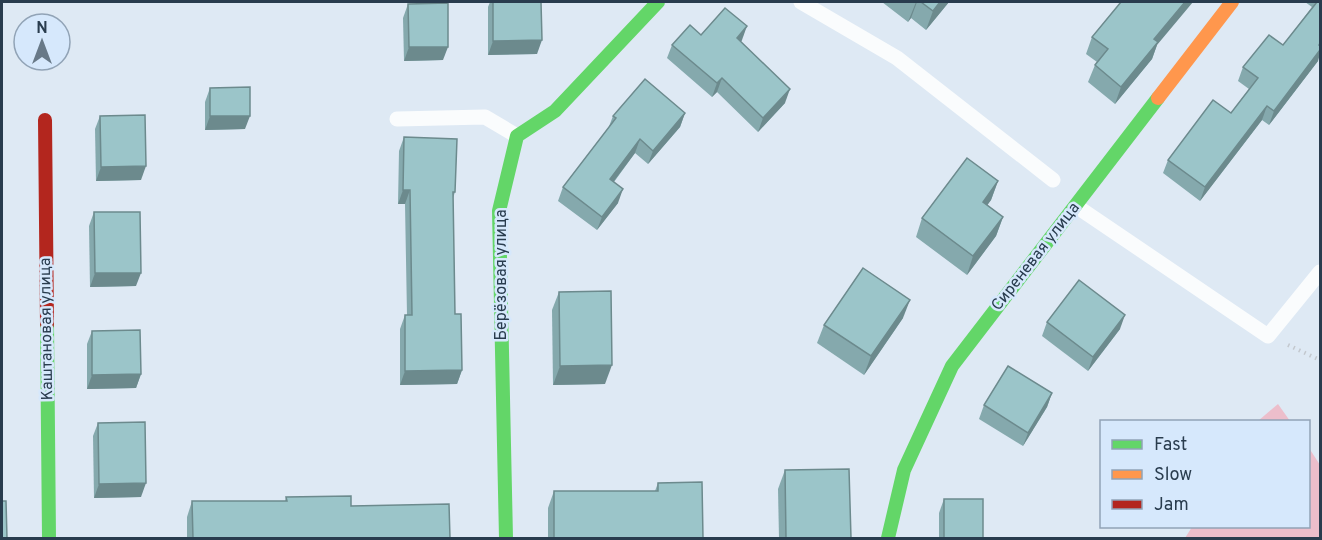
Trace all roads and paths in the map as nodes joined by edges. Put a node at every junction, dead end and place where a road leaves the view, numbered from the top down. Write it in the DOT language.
graph roads {
  1 [pos="658,2"];
  2 [pos="801,2"];
  3 [pos="1232,2"];
  4 [pos="397,119"];
  5 [pos="45,120"];
  6 [pos="517,136"];
  7 [pos="1053,180"];
  8 [pos="1076,206"];
  9 [pos="1320,272"];
  10 [pos="1268,336"];
  11 [pos="1320,360"];
  12 [pos="49,538"];
  13 [pos="506,538"];
  14 [pos="888,538"];
  1 -- 6 [label="street"];
  2 -- 7 [label="lane"];
  3 -- 8 [label="street, Сиреневая улица"];
  4 -- 6 [label="lane"];
  5 -- 12 [label="street, Каштановая улица"];
  6 -- 13 [label="street, Берёзовая улица"];
  8 -- 10 [label="lane"];
  8 -- 14 [label="street, Сиреневая улица"];
  9 -- 10 [label="lane"];
  10 -- 11 [label="path"];
}
